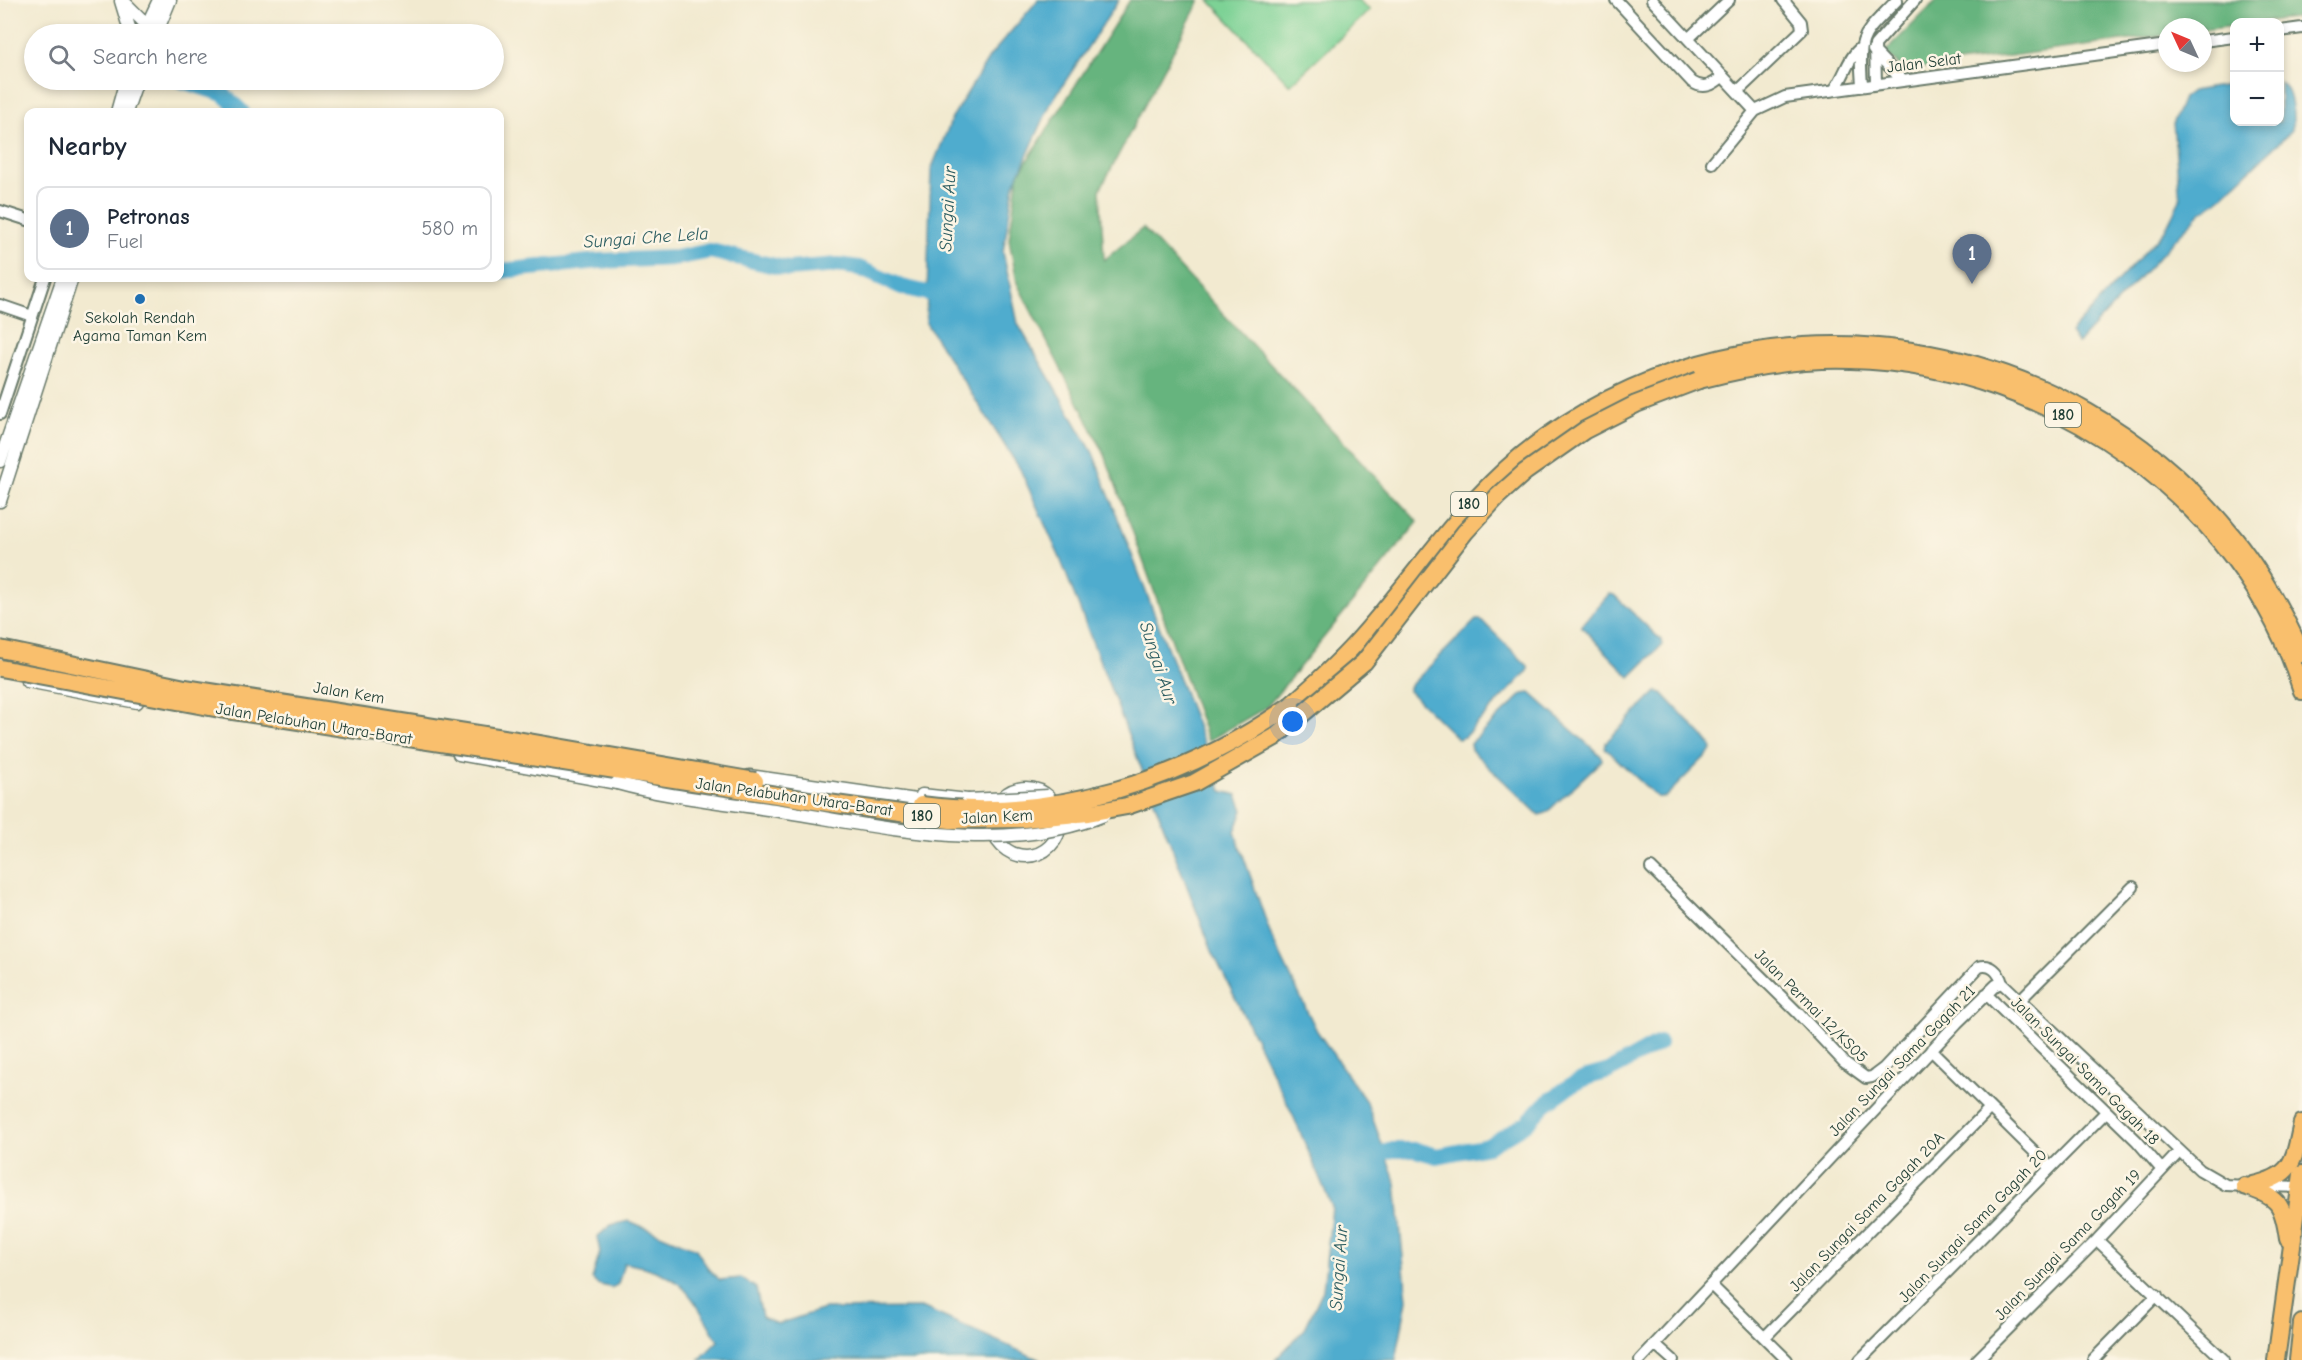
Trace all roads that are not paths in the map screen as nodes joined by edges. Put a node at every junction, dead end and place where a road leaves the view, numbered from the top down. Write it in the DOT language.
graph roads {
  1 [pos="122,0"];
  2 [pos="144,0"];
  3 [pos="170,0"];
  4 [pos="1616,0"];
  5 [pos="1652,0"];
  6 [pos="1729,0"];
  7 [pos="1783,0"];
  8 [pos="1898,0"];
  9 [pos="1915,0"];
  10 [pos="159,10"];
  11 [pos="128,24"];
  12 [pos="143,24"];
  13 [pos="153,24"];
  14 [pos="2302,28"];
  15 [pos="2284,31"];
  16 [pos="2284,32"];
  17 [pos="2230,38"];
  18 [pos="1688,39"];
  19 [pos="2302,39"];
  20 [pos="2212,40"];
  21 [pos="2158,46"];
  22 [pos="1859,49"];
  23 [pos="1873,50"];
  24 [pos="1723,76"];
  25 [pos="1902,80"];
  26 [pos="1876,84"];
  27 [pos="1862,85"];
  28 [pos="124,90"];
  29 [pos="134,90"];
  30 [pos="1834,90"];
  31 [pos="1738,91"];
  32 [pos="118,108"];
  33 [pos="127,108"];
  34 [pos="1755,111"];
  35 [pos="1712,163"];
  36 [pos="0,211"];
  37 [pos="24,219"];
  38 [pos="44,282"];
  39 [pos="62,282"];
  40 [pos="71,282"];
  41 [pos="0,305"];
  42 [pos="32,316"];
  43 [pos="1697,372"];
  44 [pos="1,408"];
  45 [pos="0,461"];
  46 [pos="0,501"];
  47 [pos="0,647"];
  48 [pos="2302,654"];
  49 [pos="0,668"];
  50 [pos="0,673"];
  51 [pos="2302,691"];
  52 [pos="694,766"];
  53 [pos="617,783"];
  54 [pos="1127,788"];
  55 [pos="996,806"];
  56 [pos="1127,806"];
  57 [pos="992,828"];
  58 [pos="1651,868"];
  59 [pos="2133,886"];
  60 [pos="2002,983"];
  61 [pos="1986,994"];
  62 [pos="2021,999"];
  63 [pos="1931,1050"];
  64 [pos="1990,1108"];
  65 [pos="2106,1112"];
  66 [pos="2302,1123"];
  67 [pos="2180,1151"];
  68 [pos="2050,1167"];
  69 [pos="2162,1170"];
  70 [pos="2302,1182"];
  71 [pos="2248,1186"];
  72 [pos="2097,1240"];
  73 [pos="2291,1261"];
  74 [pos="1711,1285"];
  75 [pos="2157,1295"];
  76 [pos="2302,1323"];
  77 [pos="1765,1337"];
  78 [pos="1655,1344"];
  79 [pos="1640,1360"];
  80 [pos="1672,1360"];
  81 [pos="1787,1360"];
  82 [pos="1860,1360"];
  83 [pos="1977,1360"];
  84 [pos="2092,1360"];
  85 [pos="2224,1360"];
  86 [pos="2276,1360"];
  87 [pos="2298,1360"];
  1 -- 11 [label="street"];
  1 -- 12 [label="street"];
  2 -- 10 [label="street"];
  3 -- 10 [label="street"];
  4 -- 24 [label="street"];
  5 -- 18 [label="street"];
  6 -- 18 [label="street"];
  7 -- 31 [label="street"];
  8 -- 22 [label="street"];
  9 -- 23 [label="street"];
  10 -- 13 [label="street"];
  14 -- 15 [label="street"];
  16 -- 19 [label="street"];
  17 -- 20 [label="street"];
  18 -- 24 [label="street"];
  21 -- 25 [label="street, Jalan Selat"];
  22 -- 27 [label="street"];
  22 -- 30 [label="street"];
  23 -- 25 [label="street"];
  23 -- 26 [label="street"];
  24 -- 31 [label="street"];
  25 -- 26 [label="street, Jalan Selat"];
  26 -- 27 [label="street, Jalan Selat"];
  27 -- 30 [label="street, Jalan Selat"];
  28 -- 32 [label="street"];
  29 -- 33 [label="street"];
  30 -- 34 [label="street, Jalan Selat"];
  31 -- 34 [label="street"];
  34 -- 35 [label="street, Jalan Selat"];
  36 -- 37 [label="street"];
  38 -- 42 [label="street"];
  39 -- 45 [label="street"];
  40 -- 46 [label="street"];
  41 -- 42 [label="street"];
  42 -- 44 [label="street"];
  43 -- 48 [label="main road, Jalan Pelabuhan Utara-Barat / 180"];
  43 -- 51 [label="main road, Jalan Pelabuhan Utara-Barat / 180"];
  43 -- 54 [label="main road, Jalan Pelabuhan Utara-Barat / 180, bridge"];
  43 -- 56 [label="main road, Jalan Pelabuhan Utara-Barat / 180, bridge"];
  47 -- 52 [label="street, Jalan Kem"];
  47 -- 54 [label="main road, Jalan Pelabuhan Utara-Barat / 180, bridge"];
  49 -- 56 [label="main road, Jalan Pelabuhan Utara-Barat / 180, bridge"];
  50 -- 53 [label="street, Jalan Kem"];
  52 -- 54 [label="street, Jalan Kem, bridge"];
  52 -- 55 [label="street, Jalan Kem"];
  53 -- 56 [label="street, Jalan Kem, bridge"];
  53 -- 57 [label="street, Jalan Kem"];
  55 -- 57 [label="street"];
  55 -- 57 [label="street"];
  58 -- 60 [label="street, Jalan Permai 12/KS05"];
  59 -- 62 [label="street"];
  60 -- 61 [label="street, Jalan Sungai Sama Gagah 21"];
  60 -- 62 [label="street"];
  61 -- 63 [label="street, Jalan Sungai Sama Gagah 21"];
  61 -- 65 [label="street, Jalan Sungai Sama Gagah 18"];
  62 -- 67 [label="street"];
  63 -- 64 [label="street"];
  63 -- 74 [label="street, Jalan Sungai Sama Gagah 21"];
  64 -- 68 [label="street"];
  64 -- 77 [label="street, Jalan Sungai Sama Gagah 20A"];
  65 -- 68 [label="street, Jalan Sungai Sama Gagah 20"];
  65 -- 69 [label="street, Jalan Sungai Sama Gagah 18"];
  66 -- 71 [label="main road"];
  67 -- 69 [label="street, Jalan Sungai Sama Gagah 19"];
  67 -- 71 [label="street"];
  68 -- 82 [label="street, Jalan Sungai Sama Gagah 20"];
  69 -- 72 [label="street, Jalan Sungai Sama Gagah 19"];
  70 -- 71 [label="street"];
  70 -- 73 [label="main road"];
  71 -- 73 [label="main road"];
  72 -- 75 [label="street"];
  72 -- 83 [label="street, Jalan Sungai Sama Gagah 19"];
  73 -- 86 [label="main road"];
  74 -- 77 [label="street"];
  74 -- 78 [label="street, Jalan Sungai Sama Gagah 21"];
  75 -- 84 [label="street"];
  75 -- 85 [label="street"];
  76 -- 87 [label="main road"];
  77 -- 81 [label="street"];
  78 -- 79 [label="street, Jalan Sungai Sama Gagah 21"];
  78 -- 80 [label="street"];
}
